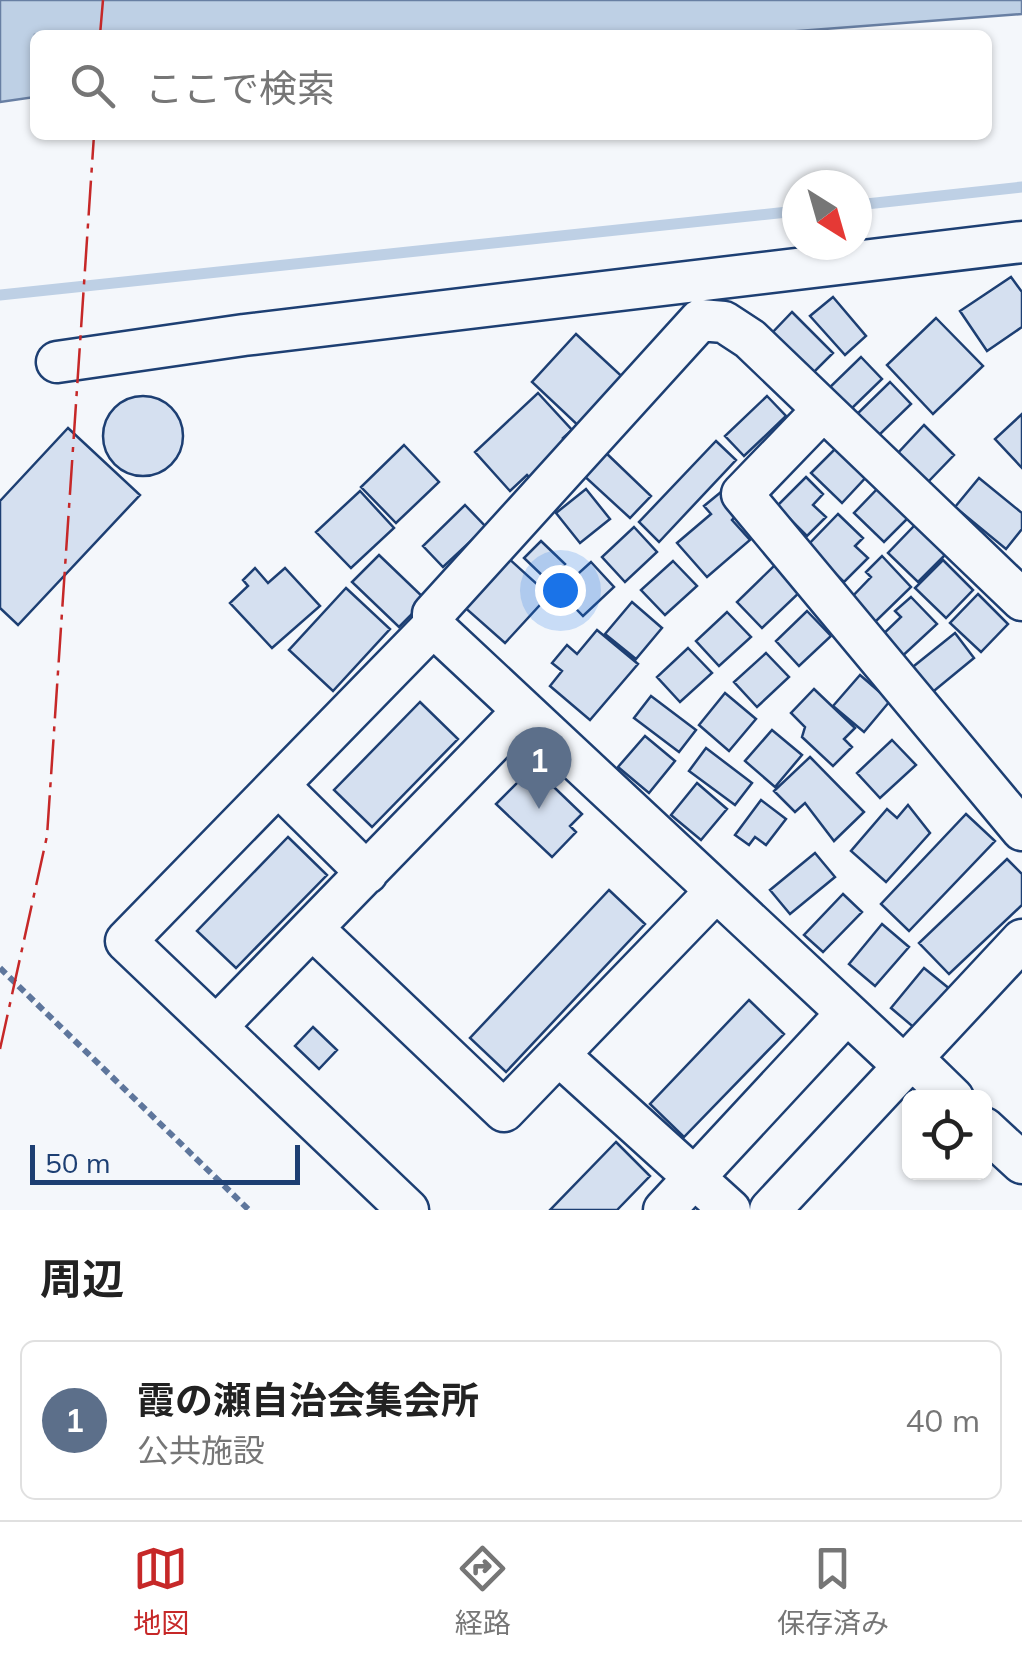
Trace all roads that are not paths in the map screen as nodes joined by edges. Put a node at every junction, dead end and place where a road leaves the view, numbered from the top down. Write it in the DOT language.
graph roads {
  1 [pos="1022,242"];
  2 [pos="717,280"];
  3 [pos="724,322"];
  4 [pos="57,362"];
  5 [pos="823,410"];
  6 [pos="1022,600"];
  7 [pos="432,626"];
  8 [pos="523,710"];
  9 [pos="278,785"];
  10 [pos="1022,830"];
  11 [pos="367,872"];
  12 [pos="716,891"];
  13 [pos="314,929"];
  14 [pos="1022,940"];
  15 [pos="847,1013"];
  16 [pos="216,1028"];
  17 [pos="559,1055"];
  18 [pos="909,1064"];
  19 [pos="942,1090"];
  20 [pos="992,1135"];
  21 [pos="1022,1163"];
  22 [pos="695,1178"];
  23 [pos="408,1210"];
  24 [pos="664,1210"];
  25 [pos="730,1210"];
  26 [pos="770,1210"];
  1 -- 2 [label="street"];
  2 -- 3 [label="street"];
  2 -- 4 [label="street"];
  3 -- 5 [label="street"];
  3 -- 7 [label="street"];
  5 -- 6 [label="street"];
  5 -- 10 [label="street"];
  7 -- 8 [label="street"];
  7 -- 9 [label="street"];
  8 -- 11 [label="street"];
  8 -- 12 [label="street"];
  9 -- 11 [label="street"];
  9 -- 16 [label="street"];
  11 -- 13 [label="street"];
  12 -- 15 [label="street"];
  12 -- 17 [label="street"];
  13 -- 16 [label="street"];
  13 -- 17 [label="street"];
  14 -- 18 [label="street"];
  15 -- 18 [label="street"];
  15 -- 22 [label="street"];
  16 -- 23 [label="street"];
  17 -- 22 [label="street"];
  18 -- 19 [label="street"];
  18 -- 26 [label="street"];
  20 -- 21 [label="street"];
  22 -- 24 [label="street"];
  22 -- 25 [label="street"];
}
